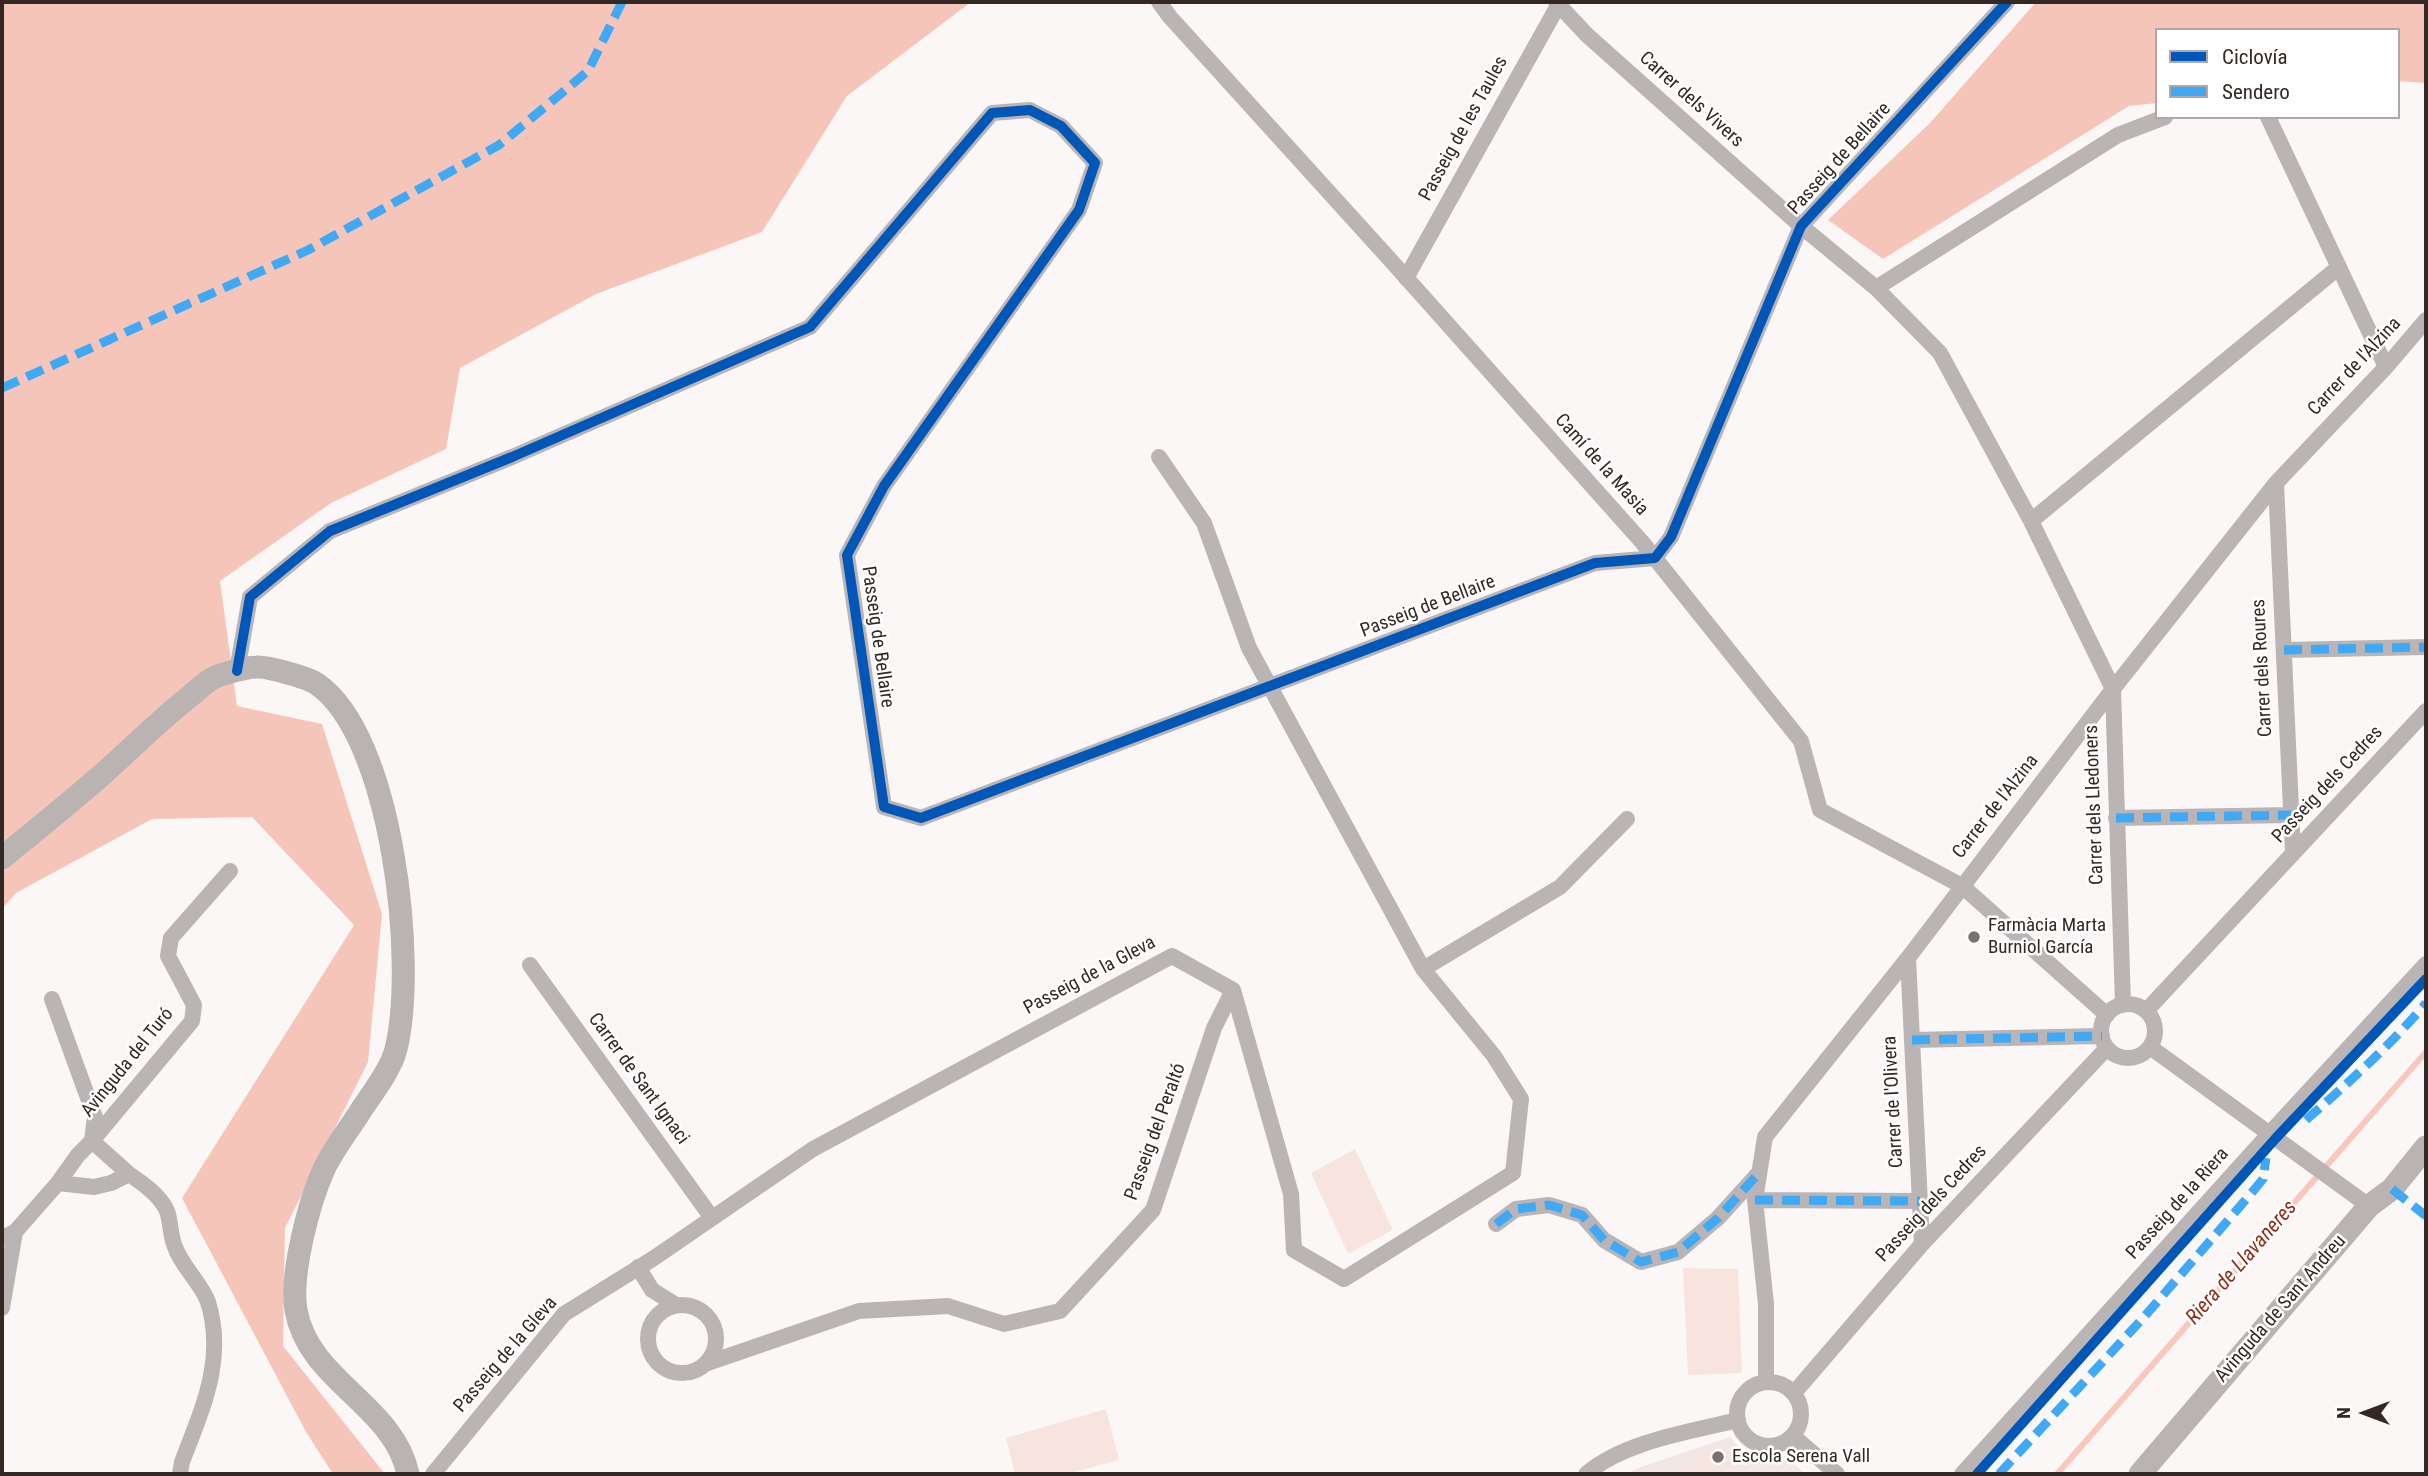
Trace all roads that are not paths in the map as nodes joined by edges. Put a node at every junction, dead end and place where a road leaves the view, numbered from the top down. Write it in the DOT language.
graph roads {
  1 [pos="1159,2"];
  2 [pos="1558,2"];
  3 [pos="2007,2"];
  4 [pos="2160,119"];
  5 [pos="2269,119"];
  6 [pos="1801,226"];
  7 [pos="2339,267"];
  8 [pos="1406,278"];
  9 [pos="1876,288"];
  10 [pos="2426,320"];
  11 [pos="2386,367"];
  12 [pos="1159,457"];
  13 [pos="2276,483"];
  14 [pos="2031,521"];
  15 [pos="1655,558"];
  16 [pos="2426,647"];
  17 [pos="2284,650"];
  18 [pos="237,671"];
  19 [pos="1270,686"];
  20 [pos="2113,689"];
  21 [pos="2426,711"];
  22 [pos="2291,815"];
  23 [pos="2116,818"];
  24 [pos="1627,819"];
  25 [pos="2293,852"];
  26 [pos="2,858"];
  27 [pos="230,871"];
  28 [pos="1962,886"];
  29 [pos="1908,958"];
  30 [pos="2426,964"];
  31 [pos="530,965"];
  32 [pos="1423,969"];
  33 [pos="1233,990"];
  34 [pos="52,999"];
  35 [pos="2123,1005"];
  36 [pos="2146,1011"];
  37 [pos="2107,1015"];
  38 [pos="1912,1040"];
  39 [pos="2104,1042"];
  40 [pos="2150,1047"];
  41 [pos="2269,1133"];
  42 [pos="92,1141"];
  43 [pos="2426,1147"];
  44 [pos="129,1174"];
  45 [pos="1758,1174"];
  46 [pos="58,1183"];
  47 [pos="1755,1200"];
  48 [pos="1920,1201"];
  49 [pos="2370,1206"];
  50 [pos="712,1218"];
  51 [pos="1496,1224"];
  52 [pos="8,1235"];
  53 [pos="1922,1244"];
  54 [pos="638,1267"];
  55 [pos="676,1305"];
  56 [pos="2,1308"];
  57 [pos="705,1364"];
  58 [pos="1766,1382"];
  59 [pos="1794,1393"];
  60 [pos="1738,1420"];
  61 [pos="1793,1436"];
  62 [pos="180,1474"];
  63 [pos="408,1474"];
  64 [pos="433,1474"];
  65 [pos="1586,1474"];
  66 [pos="1837,1474"];
  67 [pos="1962,1474"];
  68 [pos="2140,1474"];
  1 -- 8 [label="street, Camí de la Masia"];
  2 -- 6 [label="street, Carrer dels Vivers"];
  2 -- 8 [label="street, Passeig de les Taules"];
  3 -- 6 [label="street, Passeig de Bellaire"];
  4 -- 9 [label="street"];
  5 -- 7 [label="street"];
  6 -- 9 [label="street, Carrer dels Vivers"];
  6 -- 15 [label="street, Passeig de Bellaire"];
  7 -- 11 [label="street"];
  7 -- 14 [label="street"];
  8 -- 15 [label="street, Camí de la Masia"];
  9 -- 14 [label="street, Carrer dels Vivers"];
  10 -- 11 [label="street, Carrer de l'Alzina"];
  11 -- 13 [label="street, Carrer de l'Alzina"];
  12 -- 19 [label="street"];
  13 -- 17 [label="street, Carrer dels Roures"];
  13 -- 20 [label="street, Carrer de l'Alzina"];
  14 -- 20 [label="street, Carrer dels Vivers"];
  15 -- 19 [label="street, Passeig de Bellaire"];
  15 -- 28 [label="street, Camí de la Masia"];
  16 -- 17 [label="street"];
  17 -- 22 [label="street, Carrer dels Roures"];
  18 -- 19 [label="street, Passeig de Bellaire"];
  18 -- 26 [label="street"];
  18 -- 63 [label="street"];
  19 -- 32 [label="street"];
  20 -- 23 [label="street, Carrer dels Lledoners"];
  20 -- 28 [label="street, Carrer de l'Alzina"];
  21 -- 25 [label="street, Passeig dels Cedres"];
  22 -- 23 [label="street"];
  22 -- 25 [label="street, Carrer dels Roures"];
  23 -- 35 [label="street, Carrer dels Lledoners"];
  24 -- 32 [label="street"];
  25 -- 36 [label="street, Passeig dels Cedres"];
  27 -- 42 [label="street, Avinguda del Turó"];
  28 -- 29 [label="street, Carrer de l'Alzina"];
  28 -- 37 [label="street, Camí de la Masia"];
  29 -- 38 [label="street, Carrer de l'Olivera"];
  29 -- 45 [label="street, Carrer de l'Alzina"];
  30 -- 41 [label="street, Passeig de la Riera"];
  31 -- 50 [label="street, Carrer de Sant Ignaci"];
  32 -- 33 [label="street"];
  33 -- 50 [label="street, Passeig de la Gleva"];
  33 -- 57 [label="street, Passeig del Peraltó"];
  34 -- 42 [label="street, Avinguda del Turó"];
  35 -- 36 [label="street"];
  35 -- 37 [label="street"];
  36 -- 40 [label="street"];
  37 -- 39 [label="street"];
  38 -- 39 [label="street"];
  38 -- 48 [label="street, Carrer de l'Olivera"];
  39 -- 40 [label="street"];
  39 -- 53 [label="street, Passeig dels Cedres"];
  40 -- 41 [label="street"];
  41 -- 49 [label="street"];
  41 -- 67 [label="street, Passeig de la Riera"];
  42 -- 44 [label="street, Avinguda del Turó"];
  42 -- 46 [label="street, Avinguda del Turó"];
  43 -- 49 [label="street, Avinguda de Sant Andreu"];
  44 -- 46 [label="street"];
  44 -- 62 [label="street, Avinguda del Turó"];
  45 -- 47 [label="street, Carrer de l'Alzina"];
  45 -- 51 [label="street"];
  46 -- 52 [label="street, Avinguda del Turó"];
  47 -- 48 [label="street"];
  47 -- 58 [label="street, Carrer de l'Alzina"];
  48 -- 53 [label="street, Carrer de l'Olivera"];
  49 -- 68 [label="street, Avinguda de Sant Andreu"];
  50 -- 54 [label="street, Passeig de la Gleva"];
  52 -- 56 [label="street, Avinguda del Turó"];
  53 -- 59 [label="street, Passeig dels Cedres"];
  54 -- 55 [label="street"];
  54 -- 64 [label="street, Passeig de la Gleva"];
  55 -- 57 [label="street"];
  55 -- 57 [label="street"];
  58 -- 59 [label="street"];
  58 -- 60 [label="street"];
  59 -- 61 [label="street"];
  60 -- 61 [label="street"];
  60 -- 65 [label="street"];
  61 -- 66 [label="street"];
}
